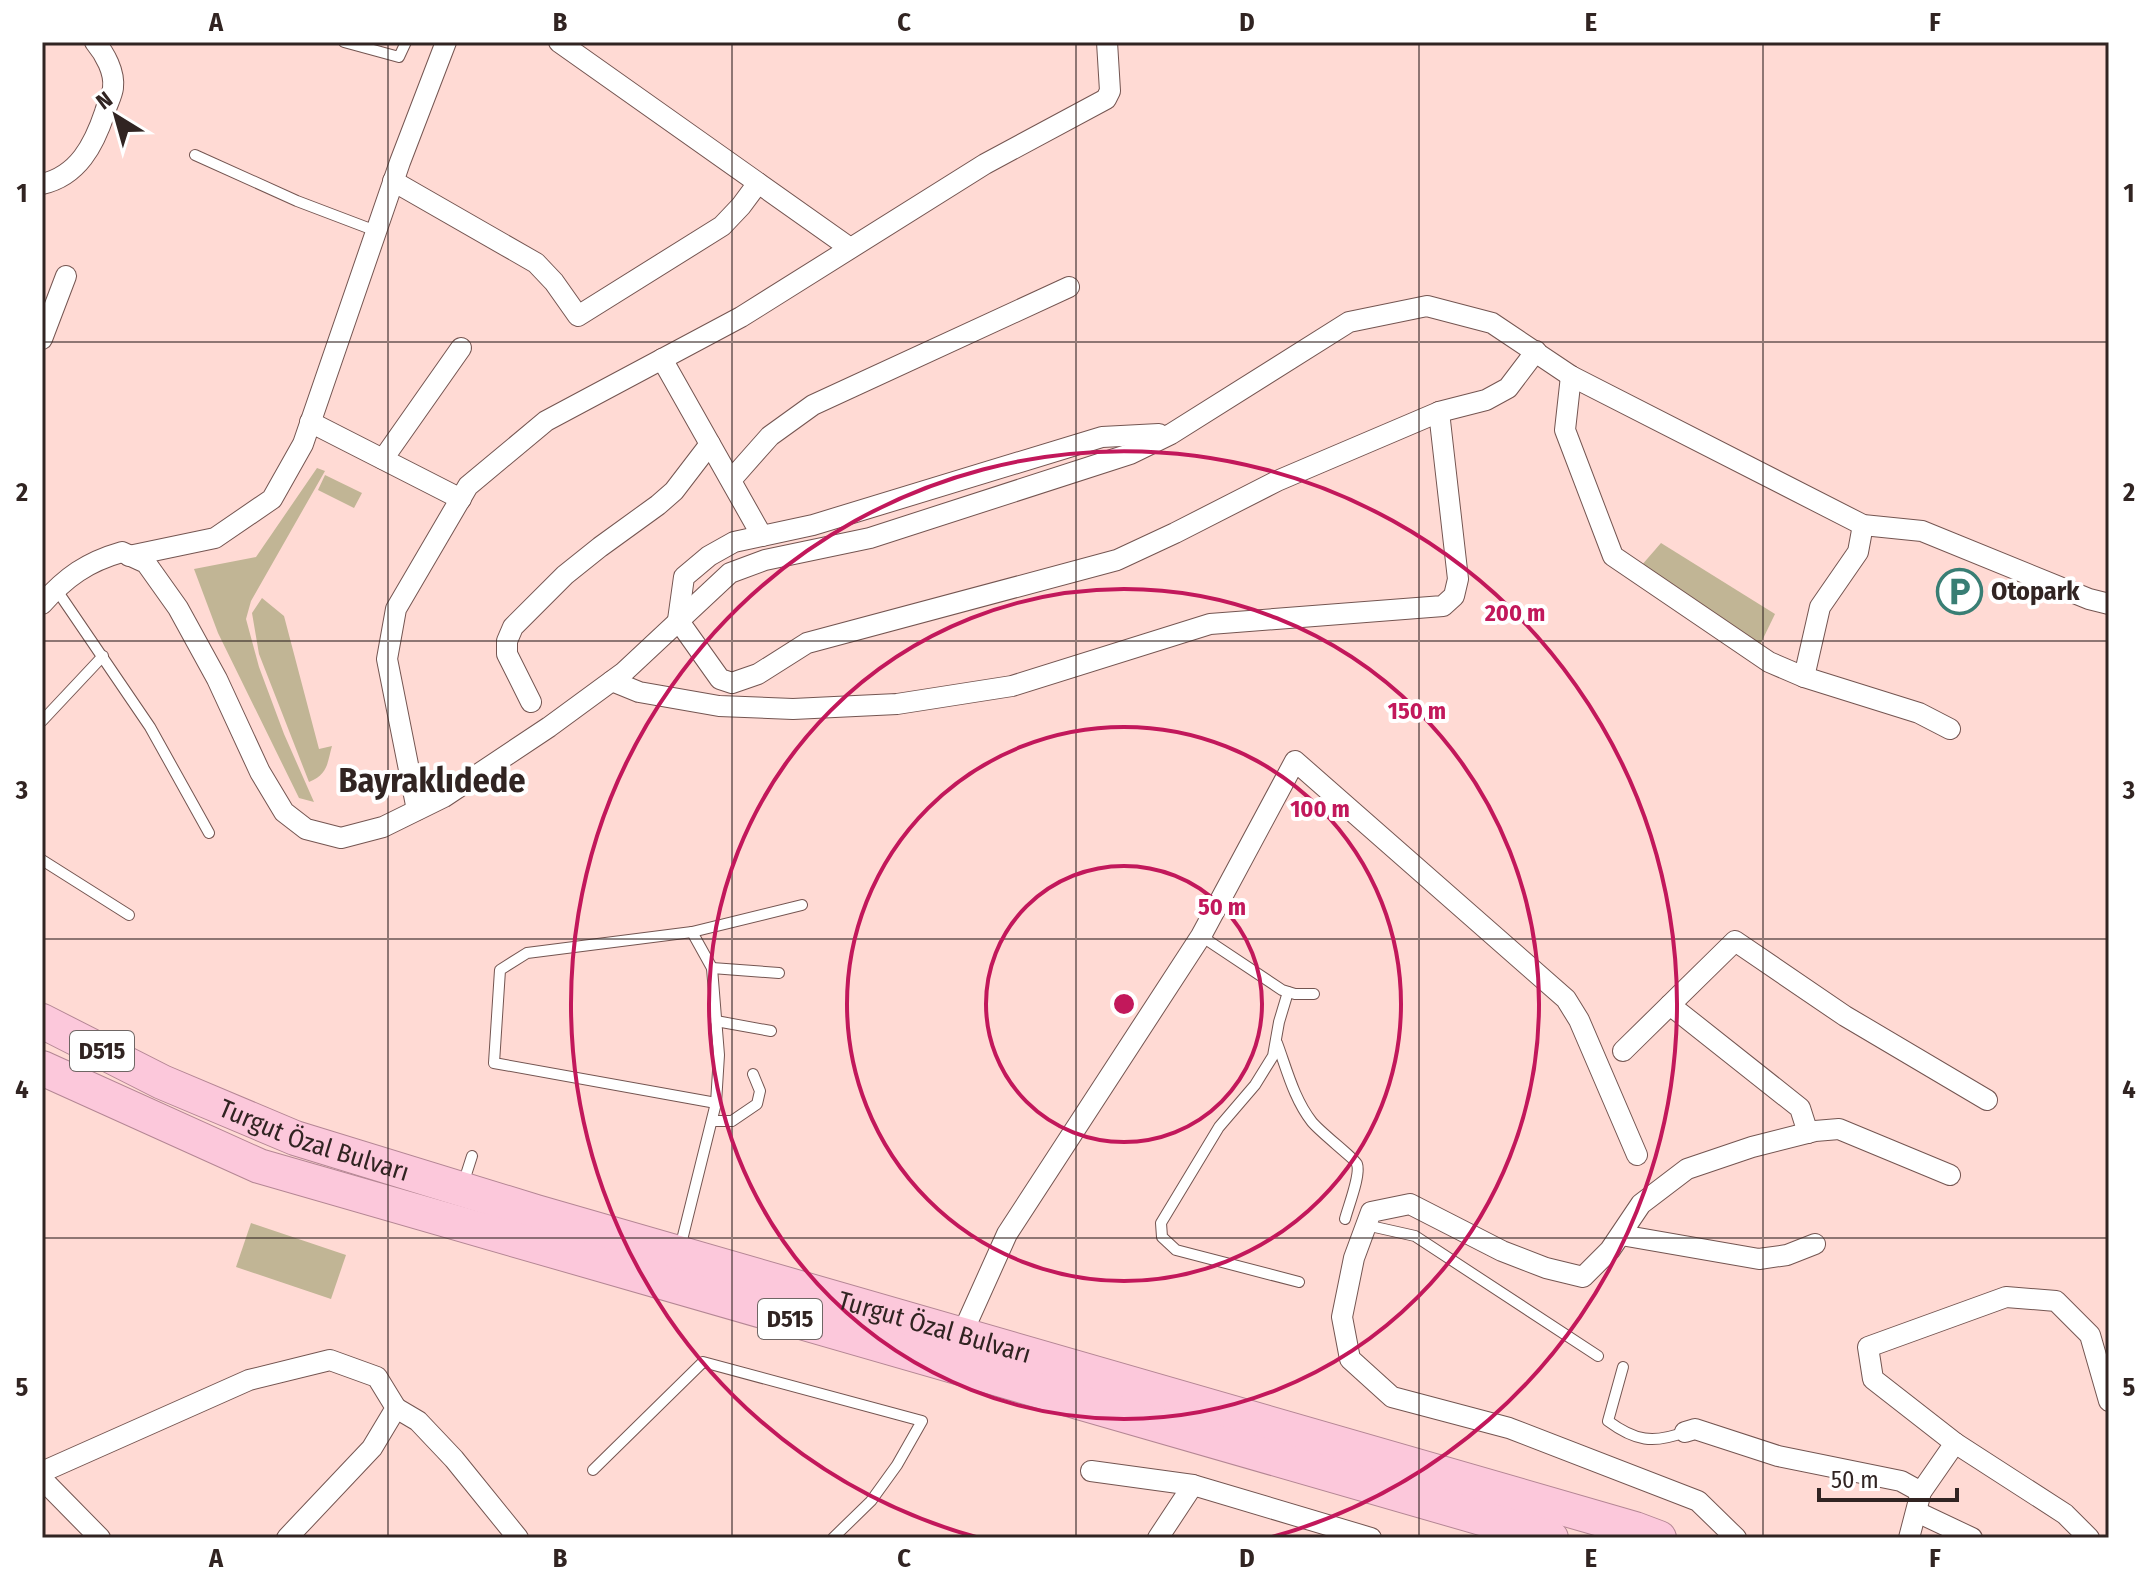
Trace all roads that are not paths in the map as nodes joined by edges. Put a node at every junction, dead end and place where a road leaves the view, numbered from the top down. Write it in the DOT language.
graph roads {
  1 [pos="95,42"];
  2 [pos="406,42"];
  3 [pos="446,42"];
  4 [pos="559,42"];
  5 [pos="1107,42"];
  6 [pos="349,43"];
  7 [pos="195,155"];
  8 [pos="393,181"];
  9 [pos="758,183"];
  10 [pos="42,184"];
  11 [pos="376,231"];
  12 [pos="850,248"];
  13 [pos="66,276"];
  14 [pos="1069,287"];
  15 [pos="42,339"];
  16 [pos="461,348"];
  17 [pos="1536,351"];
  18 [pos="662,359"];
  19 [pos="1571,376"];
  20 [pos="1439,412"];
  21 [pos="310,422"];
  22 [pos="1171,434"];
  23 [pos="710,444"];
  24 [pos="383,459"];
  25 [pos="731,480"];
  26 [pos="461,499"];
  27 [pos="1863,525"];
  28 [pos="762,536"];
  29 [pos="129,556"];
  30 [pos="49,597"];
  31 [pos="2109,604"];
  32 [pos="678,620"];
  33 [pos="103,656"];
  34 [pos="1804,677"];
  35 [pos="612,681"];
  36 [pos="531,702"];
  37 [pos="42,721"];
  38 [pos="1950,729"];
  39 [pos="417,810"];
  40 [pos="209,833"];
  41 [pos="42,860"];
  42 [pos="802,905"];
  43 [pos="129,915"];
  44 [pos="692,932"];
  45 [pos="1201,936"];
  46 [pos="712,968"];
  47 [pos="779,973"];
  48 [pos="1288,992"];
  49 [pos="1314,994"];
  50 [pos="1670,1005"];
  51 [pos="42,1021"];
  52 [pos="716,1021"];
  53 [pos="771,1031"];
  54 [pos="1277,1041"];
  55 [pos="1623,1051"];
  56 [pos="42,1068"];
  57 [pos="753,1074"];
  58 [pos="1987,1100"];
  59 [pos="716,1103"];
  60 [pos="712,1121"];
  61 [pos="1808,1133"];
  62 [pos="1637,1155"];
  63 [pos="472,1156"];
  64 [pos="1950,1175"];
  65 [pos="462,1189"];
  66 [pos="1345,1219"];
  67 [pos="1366,1225"];
  68 [pos="1621,1235"];
  69 [pos="1815,1244"];
  70 [pos="678,1253"];
  71 [pos="1299,1282"];
  72 [pos="962,1334"];
  73 [pos="1598,1356"];
  74 [pos="1623,1367"];
  75 [pos="2109,1401"];
  76 [pos="396,1408"];
  77 [pos="1685,1432"];
  78 [pos="1955,1443"];
  79 [pos="593,1470"];
  80 [pos="1091,1471"];
  81 [pos="42,1472"];
  82 [pos="42,1479"];
  83 [pos="1193,1485"];
  84 [pos="1919,1502"];
  85 [pos="100,1538"];
  86 [pos="287,1538"];
  87 [pos="518,1538"];
  88 [pos="833,1538"];
  89 [pos="1158,1538"];
  90 [pos="1371,1538"];
  91 [pos="1551,1538"];
  92 [pos="1659,1538"];
  93 [pos="1736,1538"];
  94 [pos="1909,1538"];
  95 [pos="1972,1538"];
  96 [pos="2089,1538"];
  1 -- 10 [label="street"];
  2 -- 6 [label="lane"];
  3 -- 8 [label="street"];
  4 -- 9 [label="street"];
  5 -- 12 [label="street"];
  7 -- 11 [label="lane"];
  8 -- 9 [label="street"];
  8 -- 11 [label="street"];
  9 -- 12 [label="street"];
  11 -- 21 [label="street"];
  12 -- 18 [label="street"];
  13 -- 15 [label="street"];
  14 -- 25 [label="street"];
  16 -- 24 [label="street"];
  17 -- 19 [label="street"];
  17 -- 20 [label="street"];
  17 -- 22 [label="street"];
  18 -- 23 [label="street"];
  18 -- 26 [label="street"];
  19 -- 27 [label="street"];
  19 -- 34 [label="street"];
  20 -- 32 [label="street"];
  20 -- 35 [label="street"];
  21 -- 24 [label="street"];
  21 -- 29 [label="street"];
  22 -- 28 [label="street"];
  22 -- 32 [label="street"];
  23 -- 25 [label="street"];
  23 -- 36 [label="street"];
  24 -- 26 [label="street"];
  25 -- 28 [label="street"];
  26 -- 39 [label="street"];
  27 -- 31 [label="street"];
  27 -- 34 [label="street"];
  28 -- 32 [label="street"];
  29 -- 30 [label="street"];
  29 -- 39 [label="street"];
  30 -- 33 [label="lane"];
  32 -- 35 [label="street"];
  33 -- 37 [label="lane"];
  33 -- 40 [label="lane"];
  34 -- 38 [label="street"];
  35 -- 39 [label="street"];
  41 -- 43 [label="lane"];
  42 -- 44 [label="lane"];
  44 -- 46 [label="lane"];
  44 -- 59 [label="lane"];
  45 -- 48 [label="lane"];
  45 -- 62 [label="street"];
  45 -- 72 [label="street"];
  46 -- 47 [label="lane"];
  46 -- 52 [label="lane"];
  48 -- 49 [label="lane"];
  48 -- 54 [label="lane"];
  50 -- 55 [label="street"];
  50 -- 58 [label="street"];
  50 -- 61 [label="street"];
  51 -- 65 [label="highway, Turgut Özal Bulvarı / D515"];
  52 -- 53 [label="lane"];
  52 -- 59 [label="lane"];
  54 -- 66 [label="lane"];
  54 -- 71 [label="lane"];
  56 -- 91 [label="highway, Turgut Özal Bulvarı / D515"];
  57 -- 60 [label="lane"];
  59 -- 60 [label="lane"];
  60 -- 70 [label="lane"];
  61 -- 64 [label="street"];
  61 -- 68 [label="street"];
  63 -- 65 [label="lane"];
  65 -- 70 [label="highway, Turgut Özal Bulvarı / D515"];
  67 -- 68 [label="street"];
  67 -- 73 [label="lane"];
  67 -- 93 [label="street"];
  68 -- 69 [label="street"];
  70 -- 72 [label="highway, Turgut Özal Bulvarı / D515"];
  72 -- 92 [label="highway, Turgut Özal Bulvarı / D515"];
  74 -- 77 [label="lane"];
  75 -- 78 [label="street"];
  76 -- 81 [label="street"];
  76 -- 86 [label="street"];
  76 -- 87 [label="street"];
  77 -- 84 [label="street"];
  78 -- 84 [label="street"];
  78 -- 96 [label="street"];
  79 -- 88 [label="lane"];
  80 -- 83 [label="street"];
  82 -- 85 [label="street"];
  83 -- 89 [label="street"];
  83 -- 90 [label="street"];
  84 -- 94 [label="street"];
  84 -- 95 [label="street"];
}
